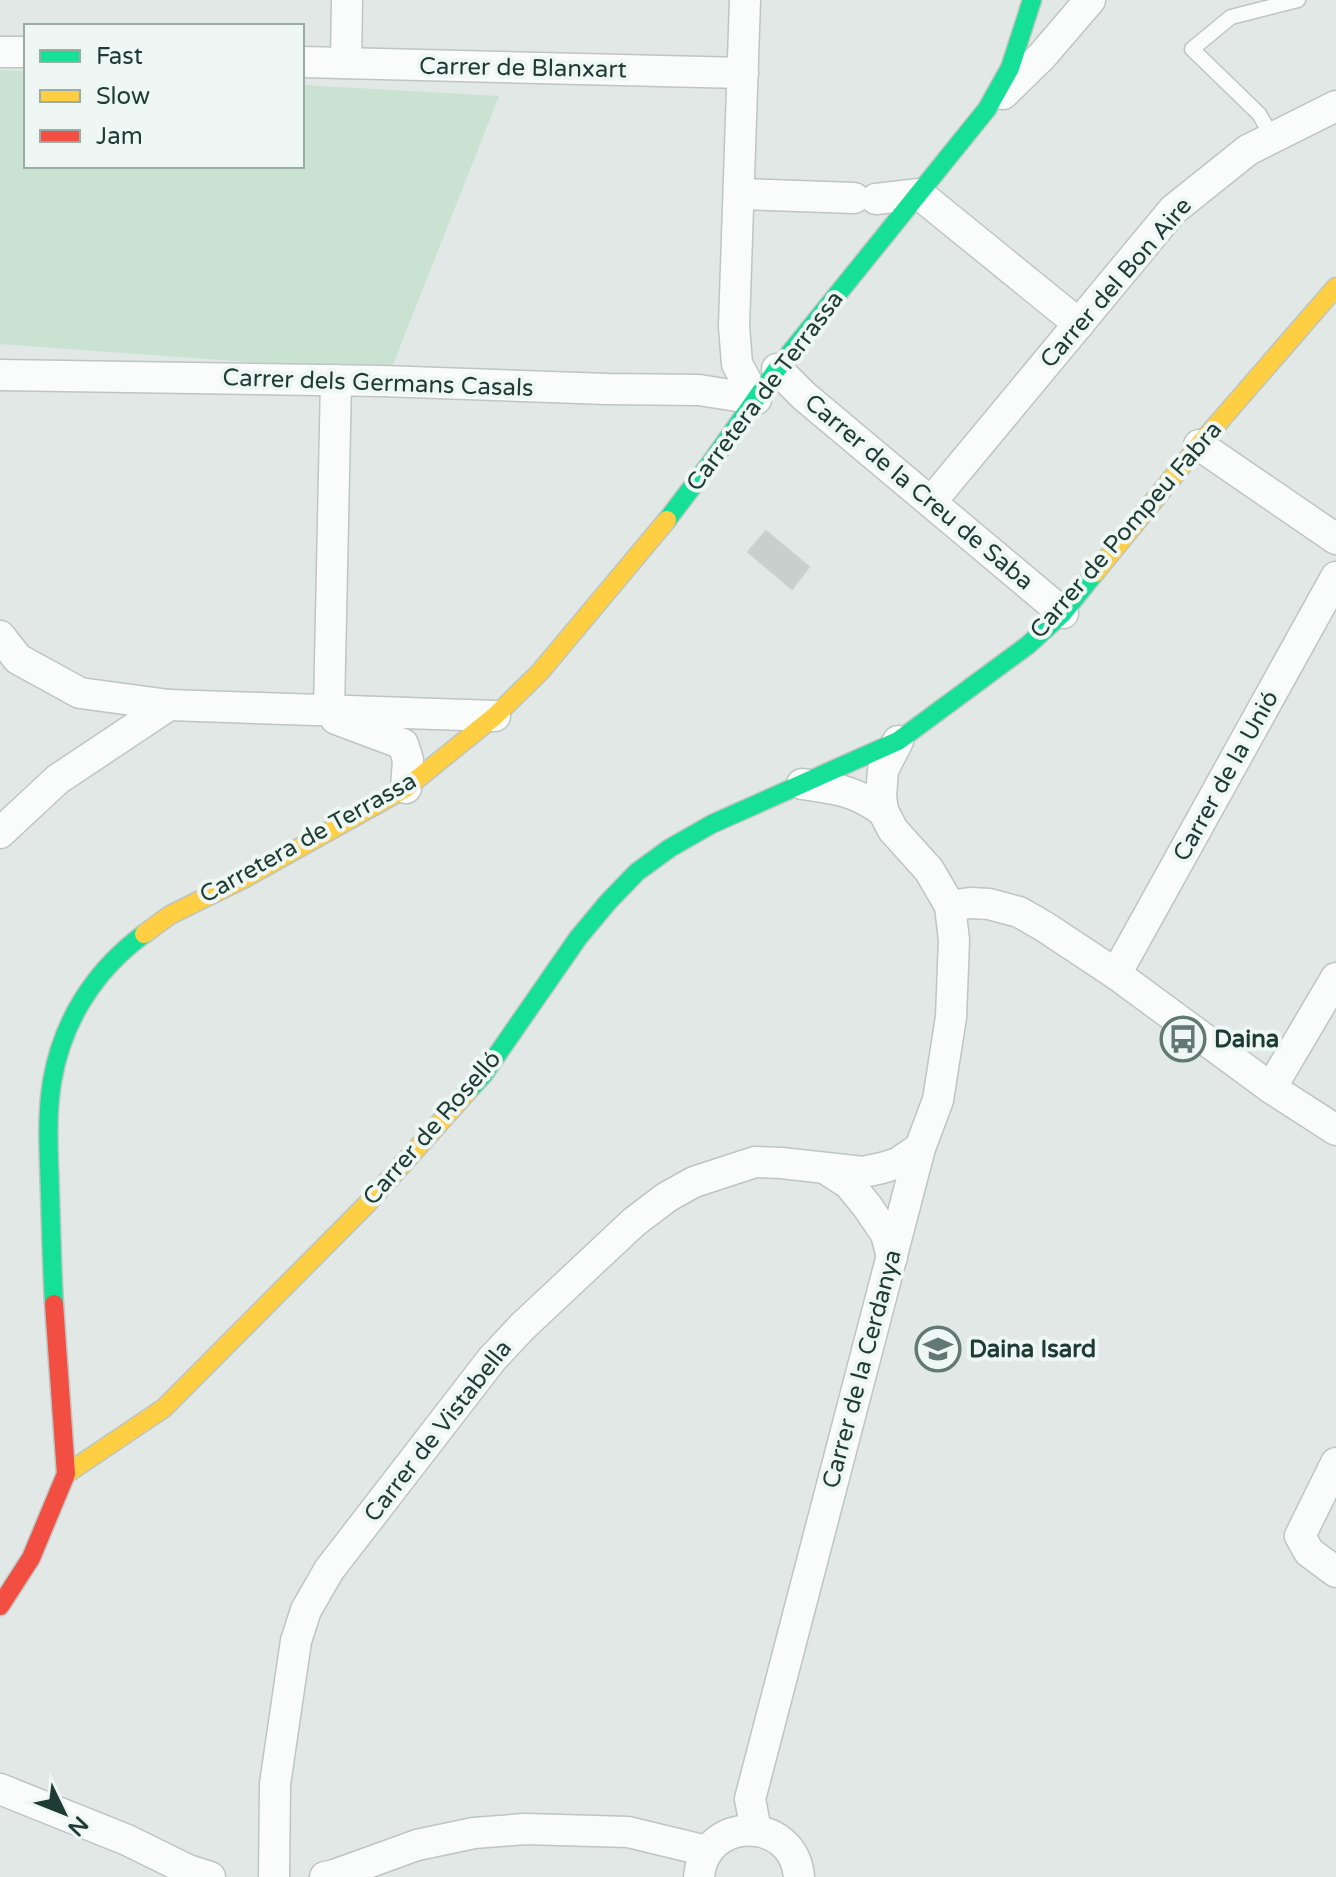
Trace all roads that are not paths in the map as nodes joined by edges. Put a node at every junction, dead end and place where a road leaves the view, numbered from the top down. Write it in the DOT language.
graph roads {
  1 [pos="347,0"];
  2 [pos="745,0"];
  3 [pos="1032,0"];
  4 [pos="1090,0"];
  5 [pos="1298,0"];
  6 [pos="0,52"];
  7 [pos="24,52"];
  8 [pos="304,62"];
  9 [pos="346,63"];
  10 [pos="743,73"];
  11 [pos="1336,106"];
  12 [pos="987,109"];
  13 [pos="1273,138"];
  14 [pos="740,194"];
  15 [pos="919,194"];
  16 [pos="1336,287"];
  17 [pos="1079,324"];
  18 [pos="777,369"];
  19 [pos="0,375"];
  20 [pos="336,380"];
  21 [pos="756,399"];
  22 [pos="1199,445"];
  23 [pos="931,502"];
  24 [pos="1336,539"];
  25 [pos="1336,577"];
  26 [pos="1063,613"];
  27 [pos="0,636"];
  28 [pos="169,705"];
  29 [pos="318,710"];
  30 [pos="495,716"];
  31 [pos="898,741"];
  32 [pos="802,784"];
  33 [pos="406,788"];
  34 [pos="883,811"];
  35 [pos="0,833"];
  36 [pos="950,906"];
  37 [pos="1116,974"];
  38 [pos="1336,978"];
  39 [pos="1271,1088"];
  40 [pos="1336,1130"];
  41 [pos="920,1148"];
  42 [pos="824,1168"];
  43 [pos="892,1257"];
  44 [pos="1336,1463"];
  45 [pos="66,1474"];
  46 [pos="1336,1572"];
  47 [pos="0,1606"];
  48 [pos="4,1792"];
  49 [pos="756,1830"];
  50 [pos="703,1864"];
  51 [pos="210,1877"];
  52 [pos="274,1877"];
  53 [pos="325,1877"];
  54 [pos="799,1877"];
  1 -- 9 [label="street"];
  2 -- 10 [label="street"];
  3 -- 12 [label="street, Carretera de Terrassa"];
  4 -- 12 [label="street"];
  5 -- 13 [label="lane"];
  6 -- 7 [label="street"];
  8 -- 9 [label="street, Carrer de Blanxart"];
  9 -- 10 [label="street, Carrer de Blanxart"];
  10 -- 14 [label="street"];
  11 -- 13 [label="street, Carrer del Bon Aire"];
  12 -- 15 [label="street, Carretera de Terrassa"];
  13 -- 17 [label="street, Carrer del Bon Aire"];
  14 -- 15 [label="street"];
  14 -- 21 [label="street"];
  15 -- 17 [label="street"];
  15 -- 18 [label="street, Carretera de Terrassa"];
  16 -- 22 [label="street, Carrer de Pompeu Fabra"];
  17 -- 23 [label="street, Carrer del Bon Aire"];
  18 -- 21 [label="street, Carretera de Terrassa"];
  18 -- 23 [label="street, Carrer de la Creu de Saba"];
  19 -- 20 [label="street, Carrer dels Germans Casals"];
  20 -- 21 [label="street, Carrer dels Germans Casals"];
  20 -- 29 [label="street"];
  21 -- 30 [label="street, Carretera de Terrassa"];
  22 -- 24 [label="street"];
  22 -- 26 [label="street, Carrer de Pompeu Fabra"];
  23 -- 26 [label="street, Carrer de la Creu de Saba"];
  25 -- 37 [label="street, Carrer de la Unió"];
  26 -- 31 [label="street, Carrer de Pompeu Fabra"];
  27 -- 28 [label="street"];
  28 -- 29 [label="street"];
  28 -- 35 [label="street"];
  29 -- 30 [label="street"];
  29 -- 33 [label="street"];
  30 -- 33 [label="street, Carretera de Terrassa"];
  31 -- 32 [label="street, Carrer de Pompeu Fabra"];
  31 -- 34 [label="street"];
  32 -- 34 [label="street"];
  32 -- 45 [label="street, Carrer de Roselló"];
  33 -- 45 [label="street, Carretera de Terrassa"];
  34 -- 36 [label="street"];
  36 -- 37 [label="street"];
  36 -- 41 [label="street, Carrer de la Cerdanya"];
  37 -- 39 [label="street"];
  38 -- 39 [label="street"];
  39 -- 40 [label="street"];
  41 -- 42 [label="street, Carrer de Vistabella"];
  41 -- 43 [label="street, Carrer de la Cerdanya"];
  42 -- 43 [label="street"];
  42 -- 52 [label="street, Carrer de Vistabella"];
  43 -- 49 [label="street, Carrer de la Cerdanya"];
  44 -- 46 [label="street"];
  45 -- 47 [label="street, Carretera de Terrassa"];
  48 -- 51 [label="street"];
  49 -- 50 [label="street"];
  49 -- 54 [label="street"];
  50 -- 53 [label="street"];
}
